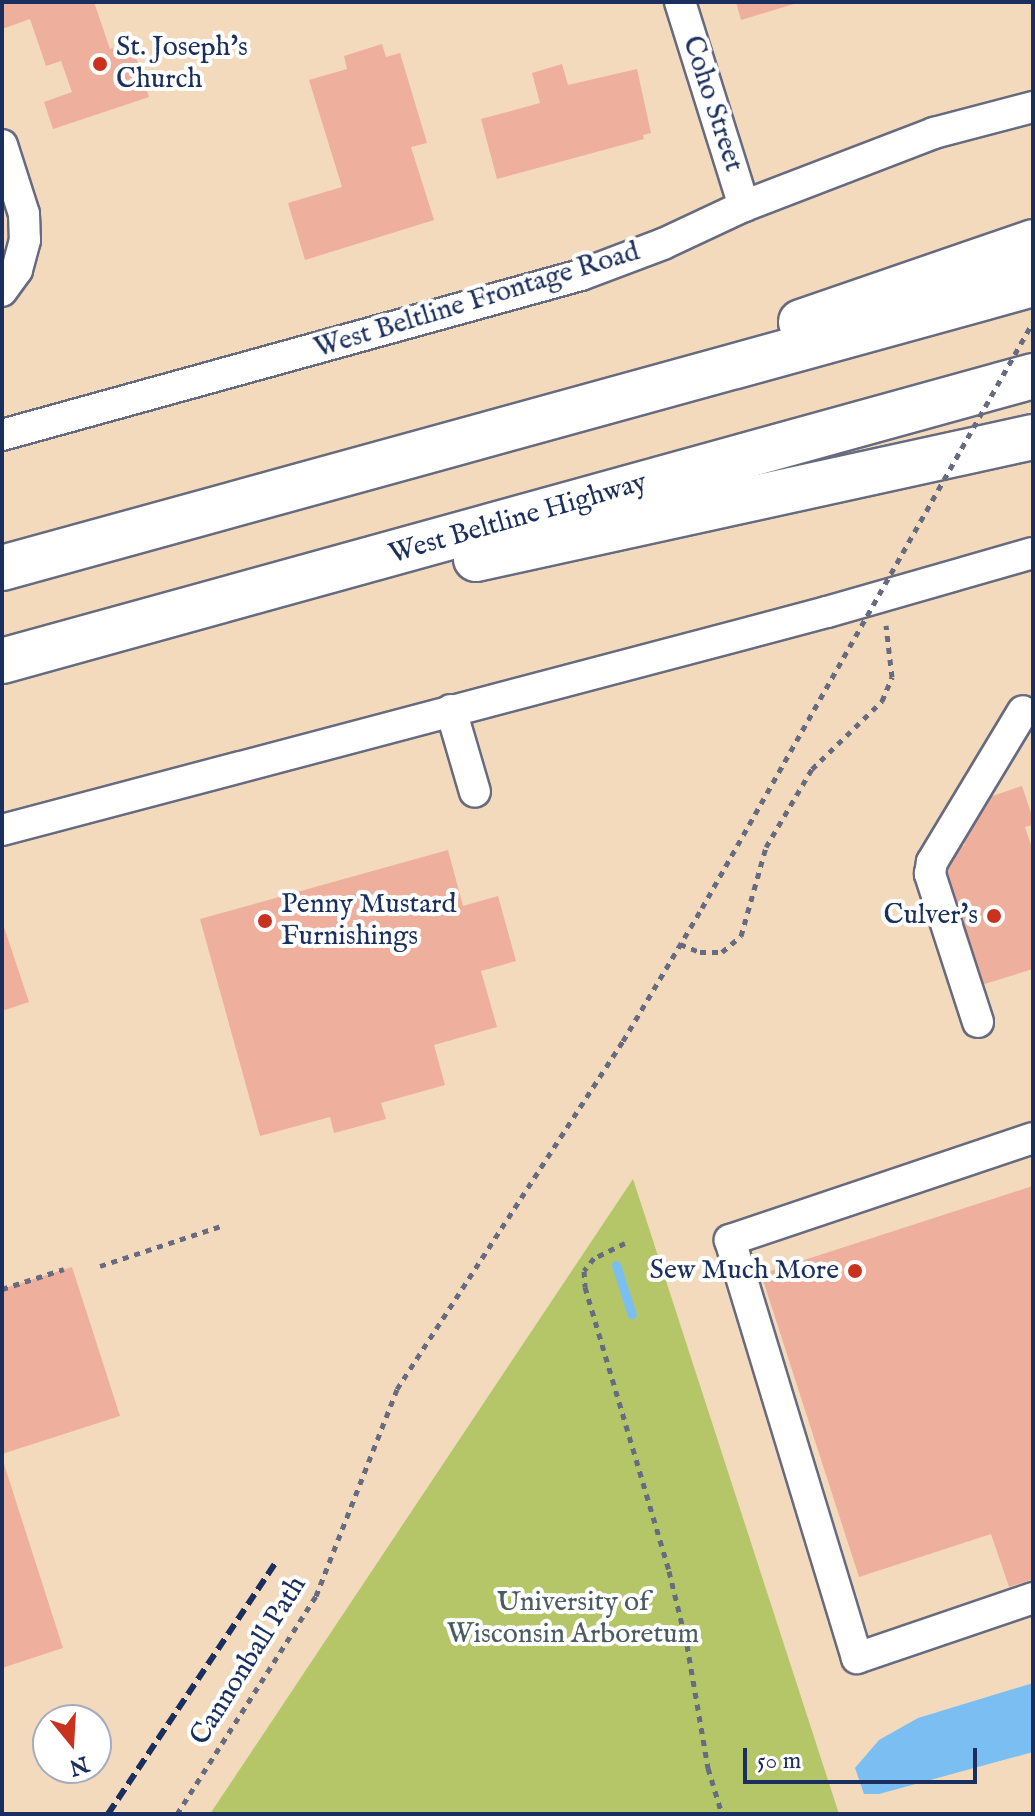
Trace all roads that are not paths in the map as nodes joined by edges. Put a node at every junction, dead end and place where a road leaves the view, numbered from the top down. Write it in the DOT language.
graph roads {
  1 [pos="680,2"];
  2 [pos="1033,107"];
  3 [pos="2,145"];
  4 [pos="744,206"];
  5 [pos="1033,242"];
  6 [pos="1033,284"];
  7 [pos="2,291"];
  8 [pos="1033,376"];
  9 [pos="2,435"];
  10 [pos="1033,437"];
  11 [pos="428,450"];
  12 [pos="1033,553"];
  13 [pos="2,568"];
  14 [pos="62,645"];
  15 [pos="2,661"];
  16 [pos="451,710"];
  17 [pos="1023,711"];
  18 [pos="475,792"];
  19 [pos="2,830"];
  20 [pos="978,1022"];
  21 [pos="1033,1138"];
  22 [pos="1033,1598"];
  1 -- 4 [label="street, Coho Street"];
  2 -- 4 [label="street, West Beltline Frontage Road"];
  3 -- 7 [label="street"];
  4 -- 9 [label="street, West Beltline Frontage Road"];
  5 -- 11 [label="highway"];
  6 -- 11 [label="highway"];
  8 -- 14 [label="highway, West Beltline Highway"];
  10 -- 14 [label="highway"];
  11 -- 13 [label="highway"];
  12 -- 16 [label="street"];
  14 -- 15 [label="highway, West Beltline Highway"];
  16 -- 18 [label="street"];
  16 -- 19 [label="street"];
  17 -- 20 [label="street"];
  21 -- 22 [label="street"];
}
